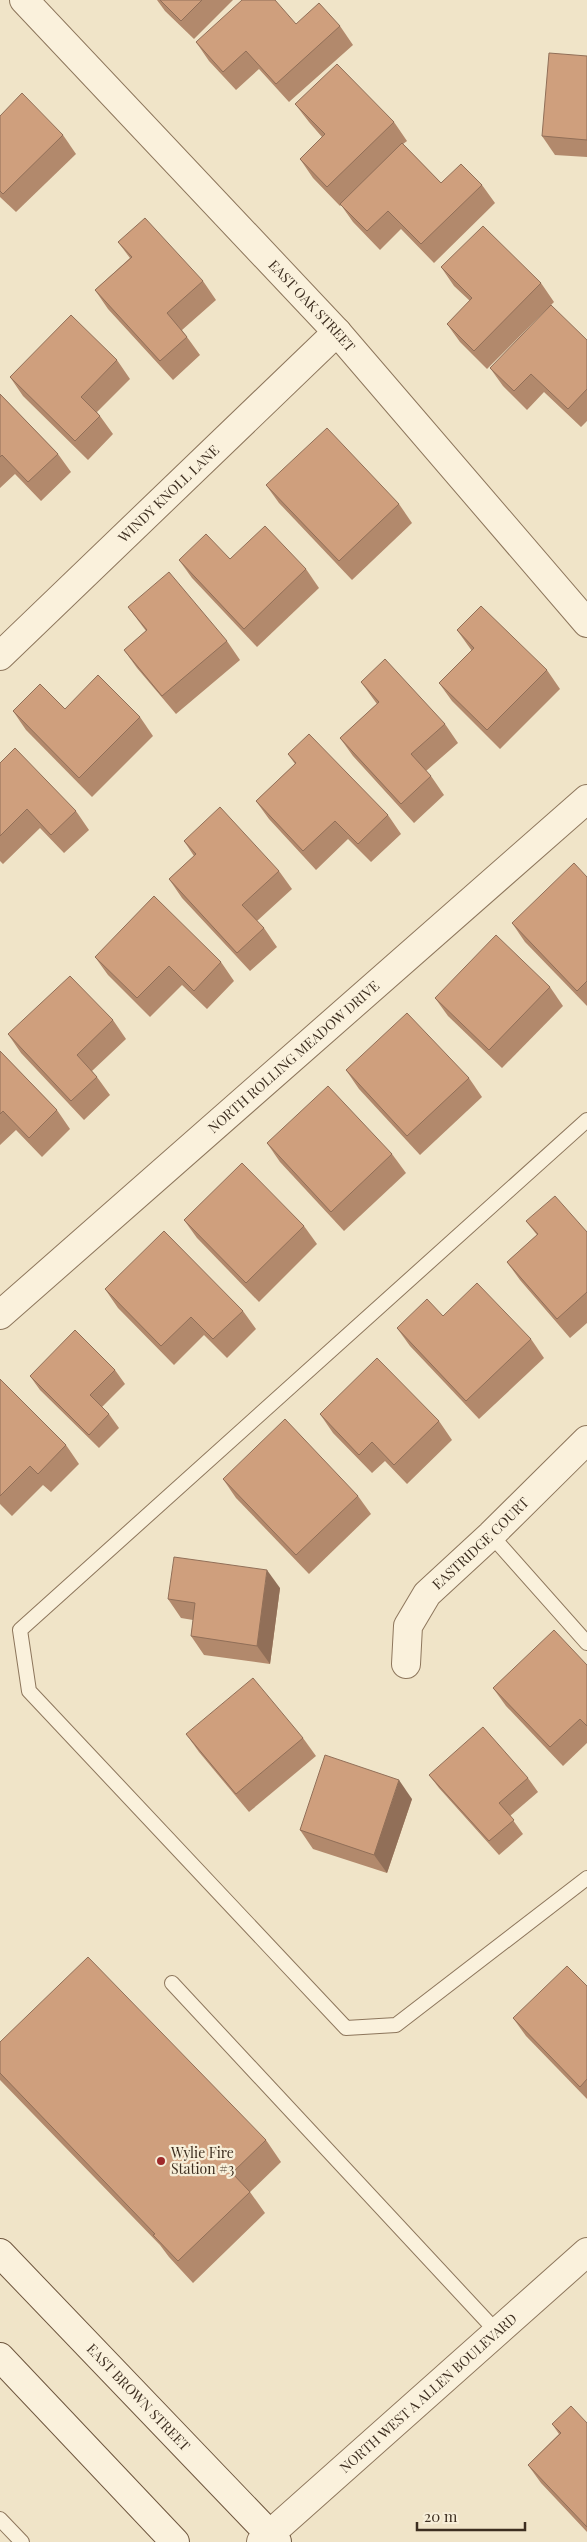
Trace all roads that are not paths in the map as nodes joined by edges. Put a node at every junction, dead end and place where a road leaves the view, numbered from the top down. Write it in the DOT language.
graph roads {
  1 [pos="24,0"];
  2 [pos="337,332"];
  3 [pos="587,623"];
  4 [pos="0,656"];
  5 [pos="587,799"];
  6 [pos="587,1120"];
  7 [pos="0,1315"];
  8 [pos="587,1440"];
  9 [pos="491,1535"];
  10 [pos="587,1643"];
  11 [pos="406,1664"];
  12 [pos="587,1878"];
  13 [pos="172,1983"];
  14 [pos="587,2252"];
  15 [pos="0,2253"];
  16 [pos="497,2332"];
  17 [pos="0,2357"];
  18 [pos="0,2519"];
  19 [pos="269,2539"];
  20 [pos="22,2542"];
  21 [pos="175,2542"];
  1 -- 2 [label="street, EAST OAK STREET"];
  2 -- 3 [label="street, EAST OAK STREET"];
  2 -- 4 [label="street, WINDY KNOLL LANE"];
  5 -- 7 [label="street, NORTH ROLLING MEADOW DRIVE"];
  6 -- 12 [label="lane"];
  8 -- 9 [label="street, EASTRIDGE COURT"];
  9 -- 10 [label="lane"];
  9 -- 11 [label="street, EASTRIDGE COURT"];
  13 -- 16 [label="lane"];
  14 -- 16 [label="street, NORTH WEST A ALLEN BOULEVARD"];
  15 -- 19 [label="street, EAST BROWN STREET"];
  16 -- 19 [label="street, NORTH WEST A ALLEN BOULEVARD"];
  17 -- 21 [label="street"];
  18 -- 20 [label="lane"];
}
